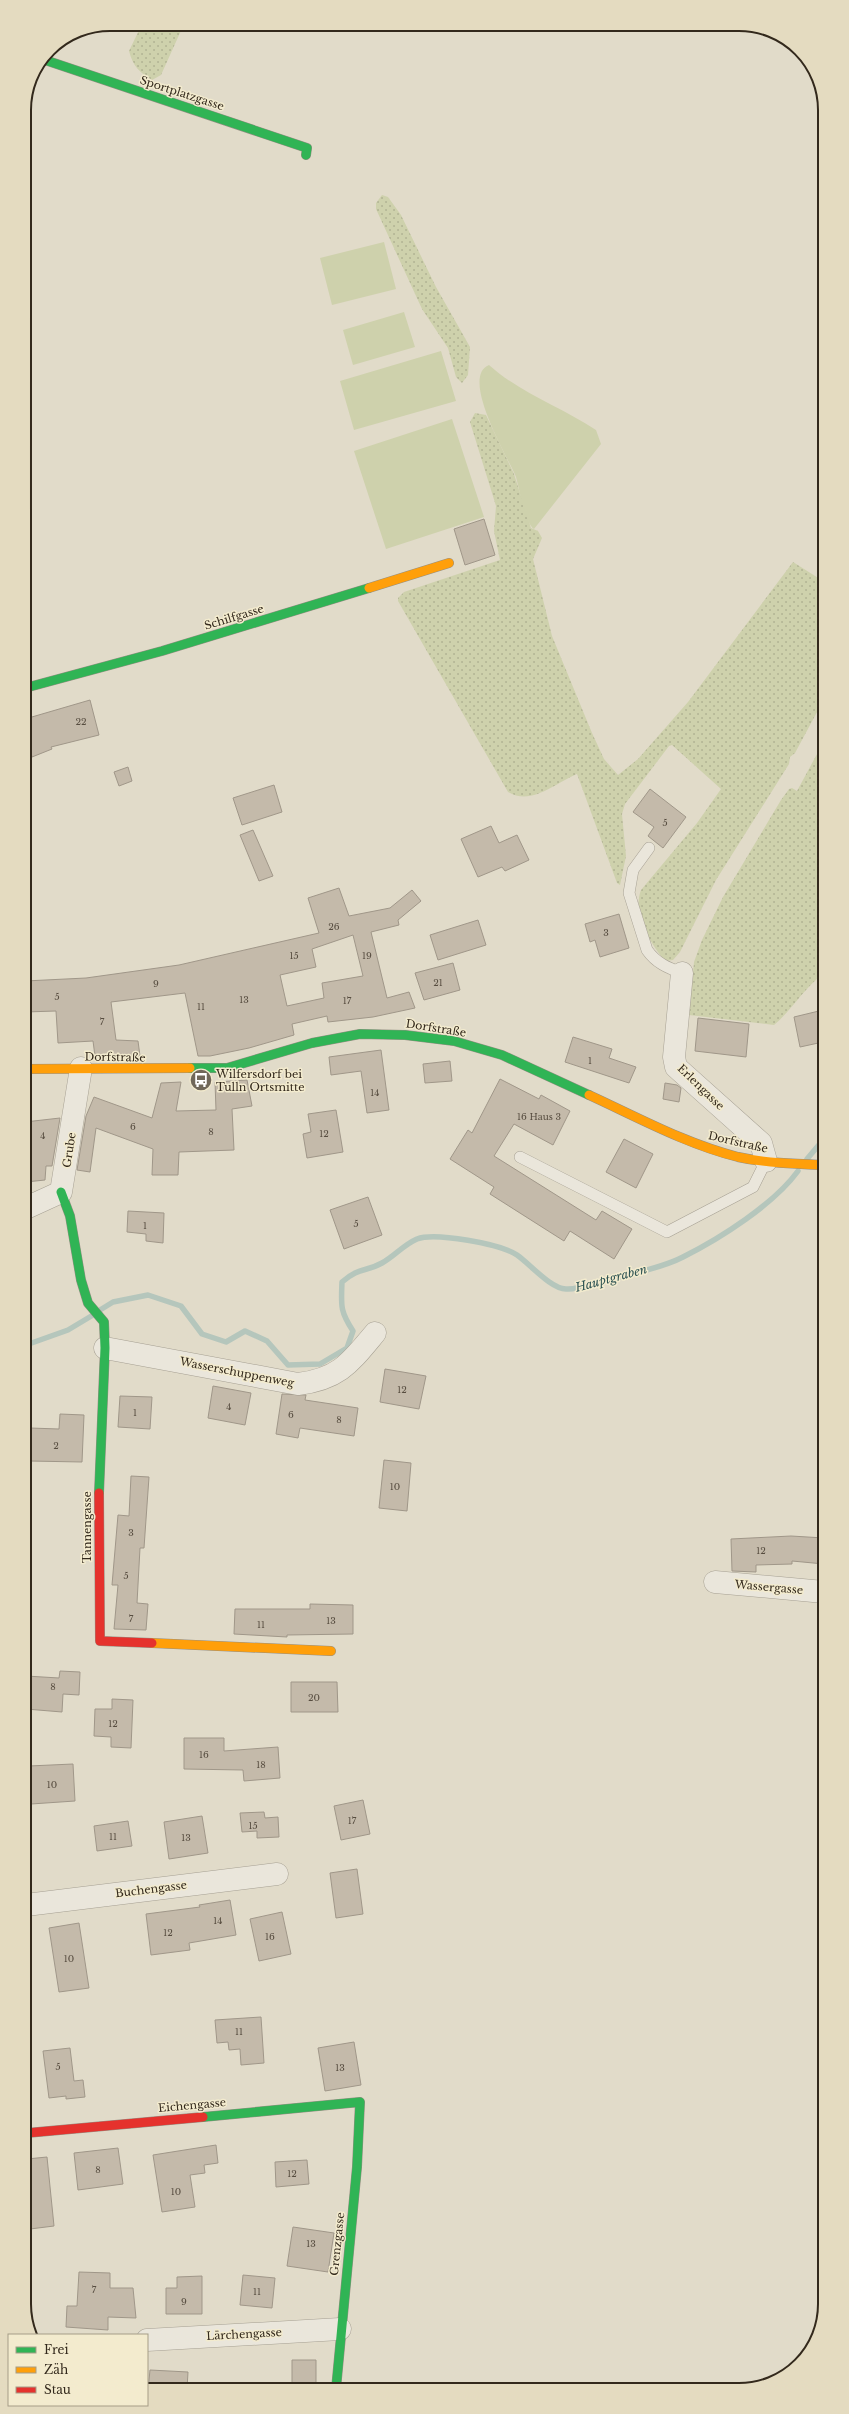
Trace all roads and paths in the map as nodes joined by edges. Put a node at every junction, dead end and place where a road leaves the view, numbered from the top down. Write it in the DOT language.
graph roads {
  1 [pos="48,61"];
  2 [pos="306,155"];
  3 [pos="449,563"];
  4 [pos="31,686"];
  5 [pos="649,848"];
  6 [pos="682,973"];
  7 [pos="81,1068"];
  8 [pos="31,1069"];
  9 [pos="520,1157"];
  10 [pos="766,1161"];
  11 [pos="818,1165"];
  12 [pos="61,1192"];
  13 [pos="31,1206"];
  14 [pos="375,1333"];
  15 [pos="105,1348"];
  16 [pos="715,1582"];
  17 [pos="818,1591"];
  18 [pos="331,1651"];
  19 [pos="277,1874"];
  20 [pos="31,1904"];
  21 [pos="360,2102"];
  22 [pos="31,2133"];
  23 [pos="340,2329"];
  24 [pos="148,2340"];
  25 [pos="336,2383"];
  1 -- 2 [label="street, Sportplatzgasse"];
  3 -- 4 [label="street, Schilfgasse"];
  5 -- 6 [label="lane"];
  6 -- 10 [label="street, Erlengasse"];
  7 -- 8 [label="street, Dorfstraße"];
  7 -- 10 [label="street, Dorfstraße"];
  7 -- 12 [label="street, Grube"];
  9 -- 10 [label="lane"];
  10 -- 11 [label="street, Dorfstraße"];
  12 -- 13 [label="street"];
  12 -- 15 [label="street, Tannengasse"];
  14 -- 15 [label="street, Wasserschuppenweg"];
  15 -- 18 [label="street, Tannengasse"];
  16 -- 17 [label="street, Wassergasse"];
  19 -- 20 [label="street, Buchengasse"];
  21 -- 22 [label="street, Eichengasse"];
  21 -- 23 [label="street, Grenzgasse"];
  23 -- 24 [label="street, Lärchengasse"];
  23 -- 25 [label="street, Grenzgasse"];
}
